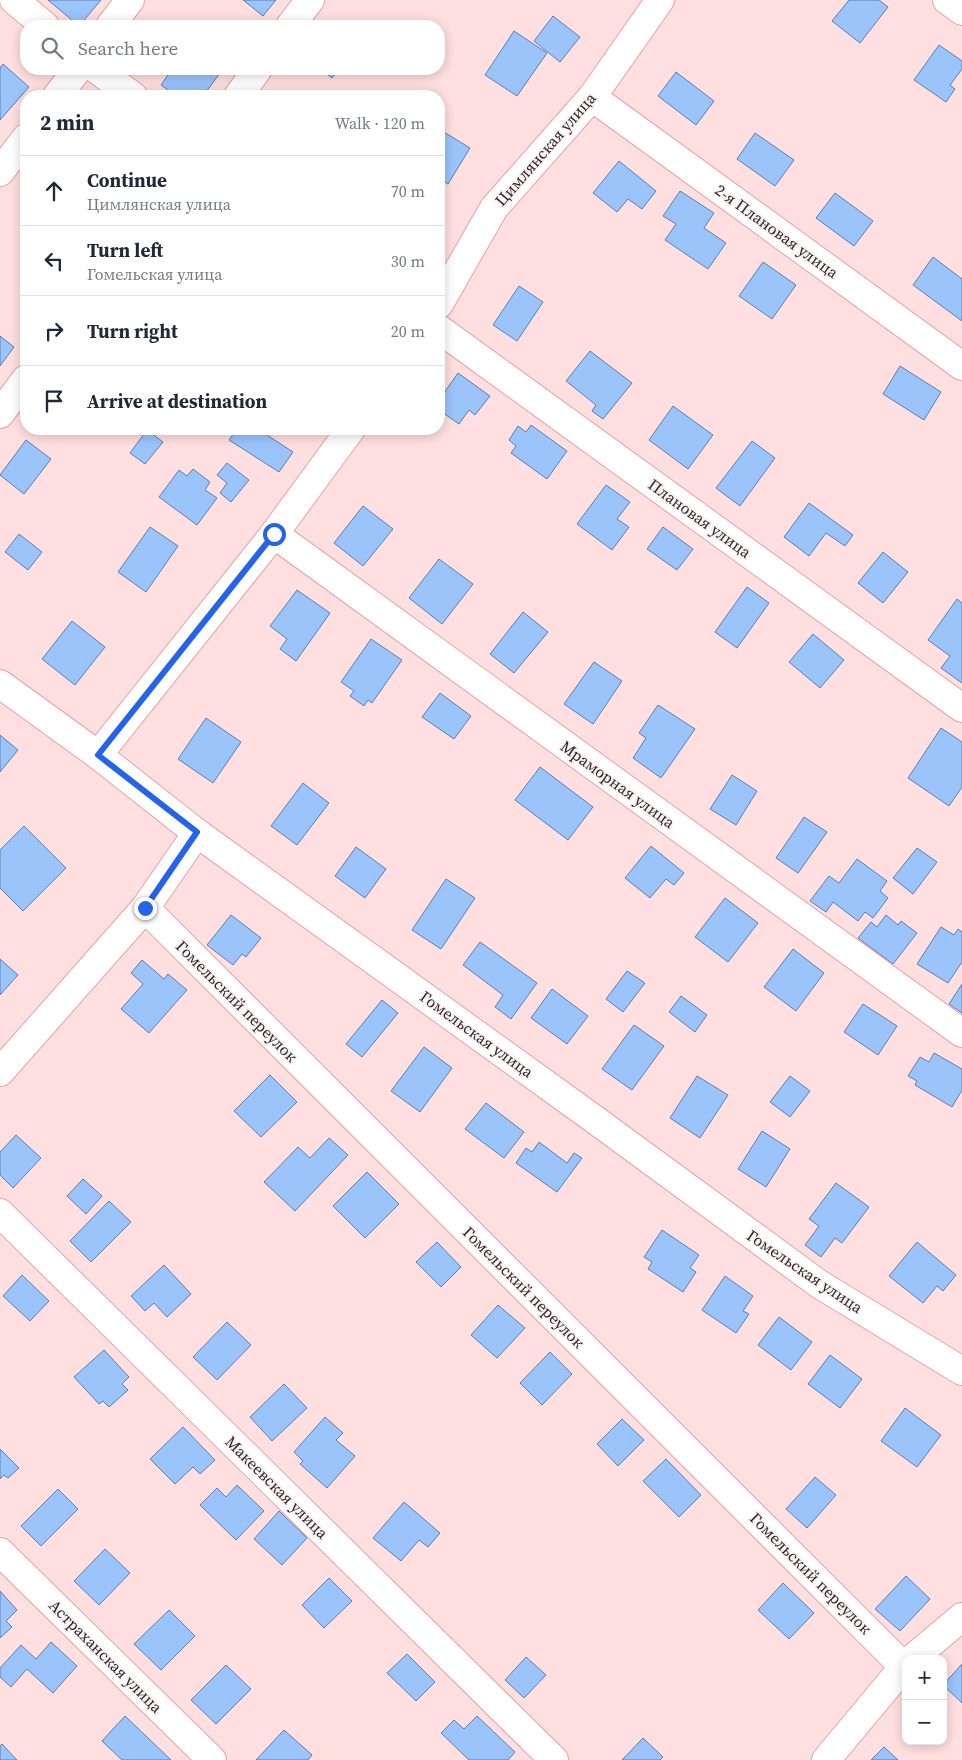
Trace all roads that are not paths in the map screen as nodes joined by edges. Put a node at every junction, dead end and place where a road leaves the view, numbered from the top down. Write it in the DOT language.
graph roads {
  1 [pos="14,0"];
  2 [pos="130,0"];
  3 [pos="310,0"];
  4 [pos="660,0"];
  5 [pos="947,0"];
  6 [pos="962,11"];
  7 [pos="38,20"];
  8 [pos="115,20"];
  9 [pos="295,20"];
  10 [pos="73,75"];
  11 [pos="104,75"];
  12 [pos="254,75"];
  13 [pos="62,90"];
  14 [pos="125,90"];
  15 [pos="242,90"];
  16 [pos="592,97"];
  17 [pos="20,146"];
  18 [pos="0,172"];
  19 [pos="445,294"];
  20 [pos="445,333"];
  21 [pos="962,366"];
  22 [pos="20,387"];
  23 [pos="0,414"];
  24 [pos="347,435"];
  25 [pos="274,534"];
  26 [pos="0,684"];
  27 [pos="962,708"];
  28 [pos="98,755"];
  29 [pos="197,832"];
  30 [pos="145,908"];
  31 [pos="962,1033"];
  32 [pos="0,1072"];
  33 [pos="0,1213"];
  34 [pos="962,1371"];
  35 [pos="0,1552"];
  36 [pos="962,1617"];
  37 [pos="917,1655"];
  38 [pos="902,1658"];
  39 [pos="902,1669"];
  40 [pos="212,1760"];
  41 [pos="554,1760"];
  42 [pos="826,1760"];
  1 -- 7 [label="street"];
  2 -- 8 [label="street"];
  3 -- 9 [label="street"];
  4 -- 16 [label="street, Цимлянская улица"];
  5 -- 6 [label="street"];
  10 -- 13 [label="street"];
  11 -- 14 [label="street"];
  12 -- 15 [label="street"];
  16 -- 19 [label="street, Цимлянская улица"];
  16 -- 21 [label="street, 2-я Плановая улица"];
  17 -- 18 [label="street"];
  20 -- 27 [label="street, Плановая улица"];
  22 -- 23 [label="street"];
  24 -- 25 [label="street"];
  25 -- 28 [label="street"];
  25 -- 31 [label="street, Мраморная улица"];
  26 -- 28 [label="street, Гомельская улица"];
  28 -- 29 [label="street, Гомельская улица"];
  29 -- 30 [label="street"];
  29 -- 34 [label="street, Гомельская улица"];
  30 -- 32 [label="street"];
  30 -- 38 [label="street, Гомельский переулок"];
  33 -- 41 [label="street, Макеевская улица"];
  35 -- 40 [label="street, Астраханская улица"];
  36 -- 37 [label="street"];
  39 -- 42 [label="street"];
}
